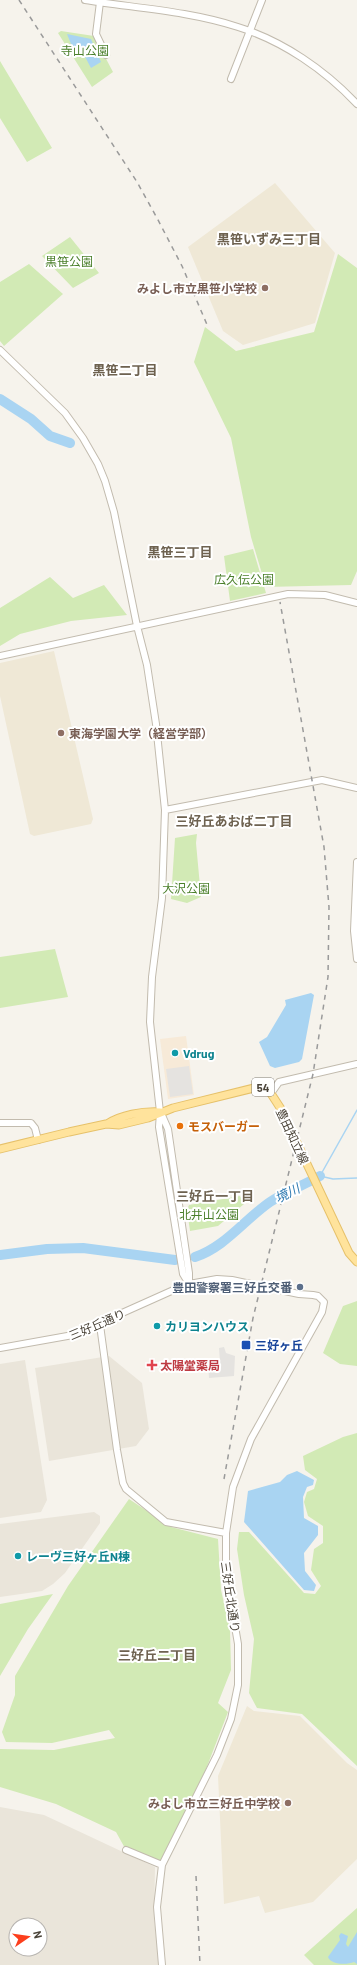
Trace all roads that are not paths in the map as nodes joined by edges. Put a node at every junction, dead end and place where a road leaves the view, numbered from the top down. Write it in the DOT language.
graph roads {
  1 [pos="85,0"];
  2 [pos="262,0"];
  3 [pos="100,2"];
  4 [pos="249,31"];
  5 [pos="106,55"];
  6 [pos="231,79"];
  7 [pos="357,104"];
  8 [pos="0,350"];
  9 [pos="357,603"];
  10 [pos="137,626"];
  11 [pos="0,656"];
  12 [pos="357,788"];
  13 [pos="165,810"];
  14 [pos="357,862"];
  15 [pos="357,959"];
  16 [pos="357,1064"];
  17 [pos="272,1092"];
  18 [pos="160,1112"];
  19 [pos="0,1123"];
  20 [pos="38,1140"];
  21 [pos="0,1149"];
  22 [pos="357,1262"];
  23 [pos="188,1284"];
  24 [pos="100,1324"];
  25 [pos="0,1348"];
  26 [pos="226,1533"];
  27 [pos="126,1850"];
  28 [pos="162,1865"];
  29 [pos="162,1965"];
  1 -- 3 [label="street"];
  2 -- 4 [label="street"];
  3 -- 4 [label="street"];
  3 -- 5 [label="street"];
  4 -- 6 [label="street"];
  4 -- 7 [label="street"];
  8 -- 10 [label="street"];
  9 -- 10 [label="street"];
  10 -- 11 [label="street"];
  10 -- 13 [label="street"];
  12 -- 13 [label="street"];
  13 -- 18 [label="street"];
  14 -- 15 [label="street"];
  16 -- 17 [label="street"];
  17 -- 18 [label="main road, 54"];
  17 -- 22 [label="main road, 豊田知立線 / 54"];
  18 -- 20 [label="main road, 54"];
  18 -- 23 [label="street"];
  19 -- 20 [label="street"];
  20 -- 21 [label="main road, 54"];
  23 -- 24 [label="street, 三好丘通り"];
  23 -- 26 [label="street, 三好丘北通り"];
  24 -- 25 [label="street, 三好丘通り"];
  24 -- 26 [label="street"];
  26 -- 28 [label="street, 三好丘北通り"];
  27 -- 28 [label="street"];
  28 -- 29 [label="street, 三好丘北通り"];
}
